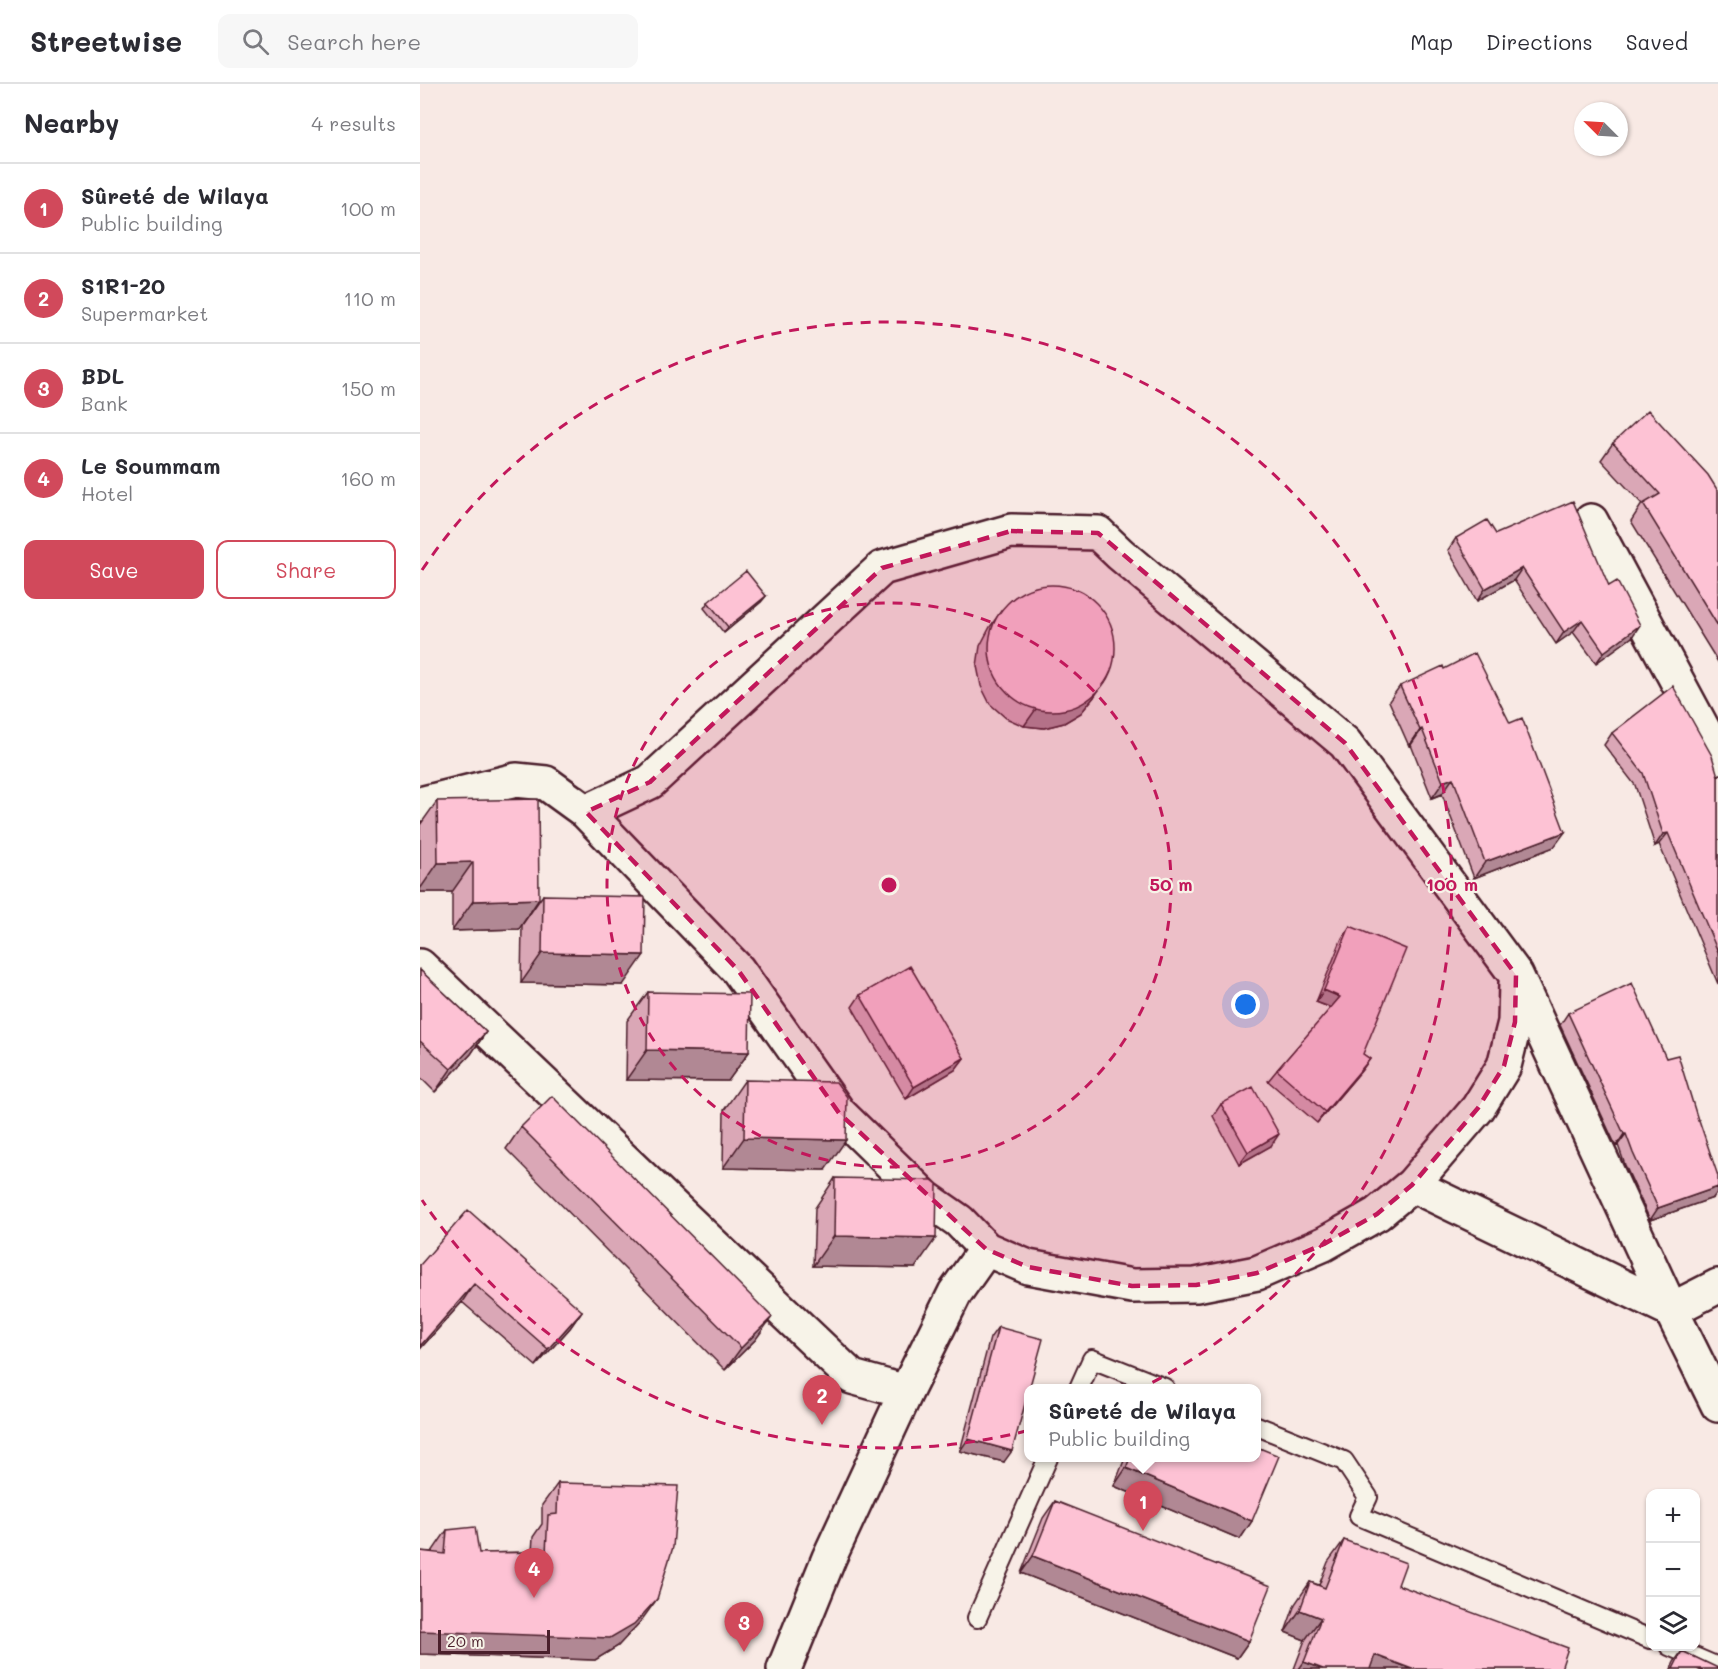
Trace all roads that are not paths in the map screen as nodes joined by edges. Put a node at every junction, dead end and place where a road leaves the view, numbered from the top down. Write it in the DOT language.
graph roads {
  1 [pos="1591,520"];
  2 [pos="1718,758"];
  3 [pos="420,804"];
  4 [pos="586,813"];
  5 [pos="420,966"];
  6 [pos="1516,975"];
  7 [pos="1412,1185"];
  8 [pos="986,1249"];
  9 [pos="1718,1286"];
  10 [pos="1671,1310"];
  11 [pos="1081,1384"];
  12 [pos="1153,1384"];
  13 [pos="906,1392"];
  14 [pos="1718,1405"];
  15 [pos="1261,1428"];
  16 [pos="1046,1462"];
  17 [pos="977,1618"];
  18 [pos="1646,1637"];
  19 [pos="1679,1651"];
  20 [pos="1718,1667"];
  21 [pos="784,1669"];
  1 -- 2 [label="street"];
  3 -- 4 [label="street"];
  4 -- 6 [label="street"];
  4 -- 8 [label="street"];
  5 -- 13 [label="street"];
  6 -- 7 [label="street"];
  6 -- 10 [label="street"];
  7 -- 8 [label="street"];
  7 -- 10 [label="street"];
  8 -- 13 [label="street"];
  9 -- 10 [label="street"];
  10 -- 14 [label="street"];
  11 -- 12 [label="lane"];
  13 -- 21 [label="street"];
  15 -- 18 [label="lane"];
  16 -- 17 [label="lane"];
  19 -- 20 [label="lane"];
}
